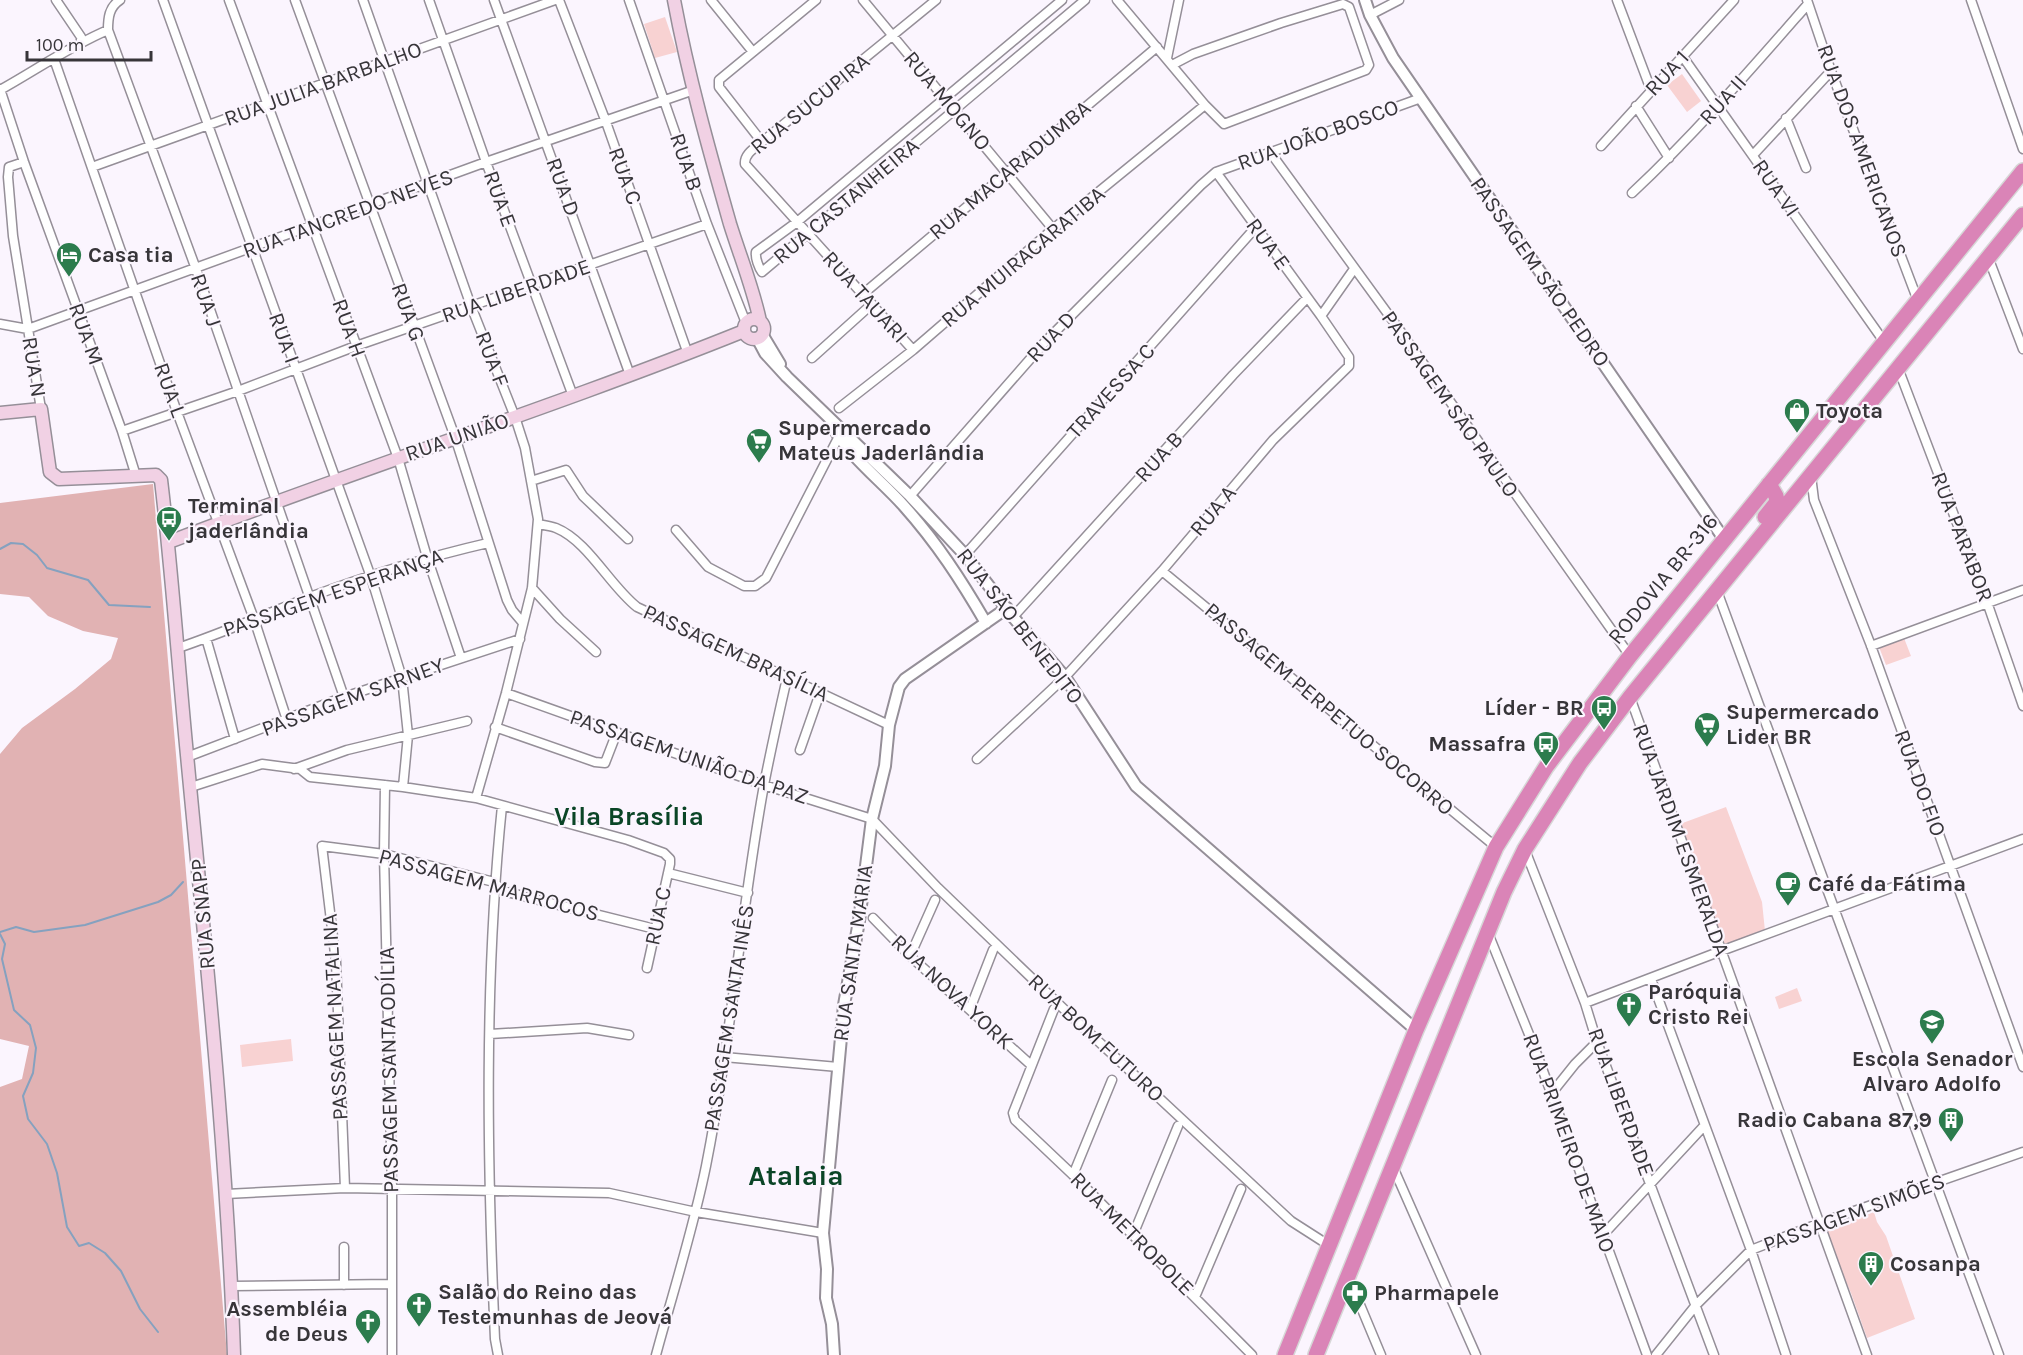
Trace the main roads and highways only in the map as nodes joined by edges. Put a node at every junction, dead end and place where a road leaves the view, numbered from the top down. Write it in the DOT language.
graph roads {
  1 [pos="674,0"];
  2 [pos="2023,171"];
  3 [pos="2010,188"];
  4 [pos="2023,209"];
  5 [pos="2023,215"];
  6 [pos="1988,216"];
  7 [pos="2003,239"];
  8 [pos="760,321"];
  9 [pos="745,327"];
  10 [pos="1867,365"];
  11 [pos="0,413"];
  12 [pos="157,475"];
  13 [pos="1806,481"];
  14 [pos="1769,484"];
  15 [pos="168,542"];
  16 [pos="1732,573"];
  17 [pos="1308,1299"];
  18 [pos="234,1355"];
  19 [pos="1285,1355"];
  20 [pos="1296,1355"];
  21 [pos="1316,1355"];
  1 -- 8 [label="main road"];
  2 -- 3 [label="highway, RODOVIA BR-316"];
  3 -- 4 [label="highway"];
  3 -- 6 [label="highway, RODOVIA BR-316"];
  5 -- 7 [label="highway"];
  6 -- 7 [label="highway"];
  6 -- 10 [label="highway, RODOVIA BR-316"];
  7 -- 13 [label="highway"];
  8 -- 9 [label="main road"];
  8 -- 9 [label="main road"];
  9 -- 15 [label="main road, RUA UNIÃO"];
  10 -- 13 [label="highway"];
  10 -- 14 [label="highway, RODOVIA BR-316"];
  11 -- 12 [label="main road, RUA N"];
  12 -- 15 [label="main road, RUA SNAPP"];
  13 -- 16 [label="highway"];
  14 -- 16 [label="highway"];
  14 -- 17 [label="highway, RODOVIA BR-316"];
  15 -- 18 [label="main road, RUA SNAPP"];
  16 -- 21 [label="highway"];
  17 -- 19 [label="highway, RODOVIA BR-316"];
  17 -- 20 [label="highway"];
}
